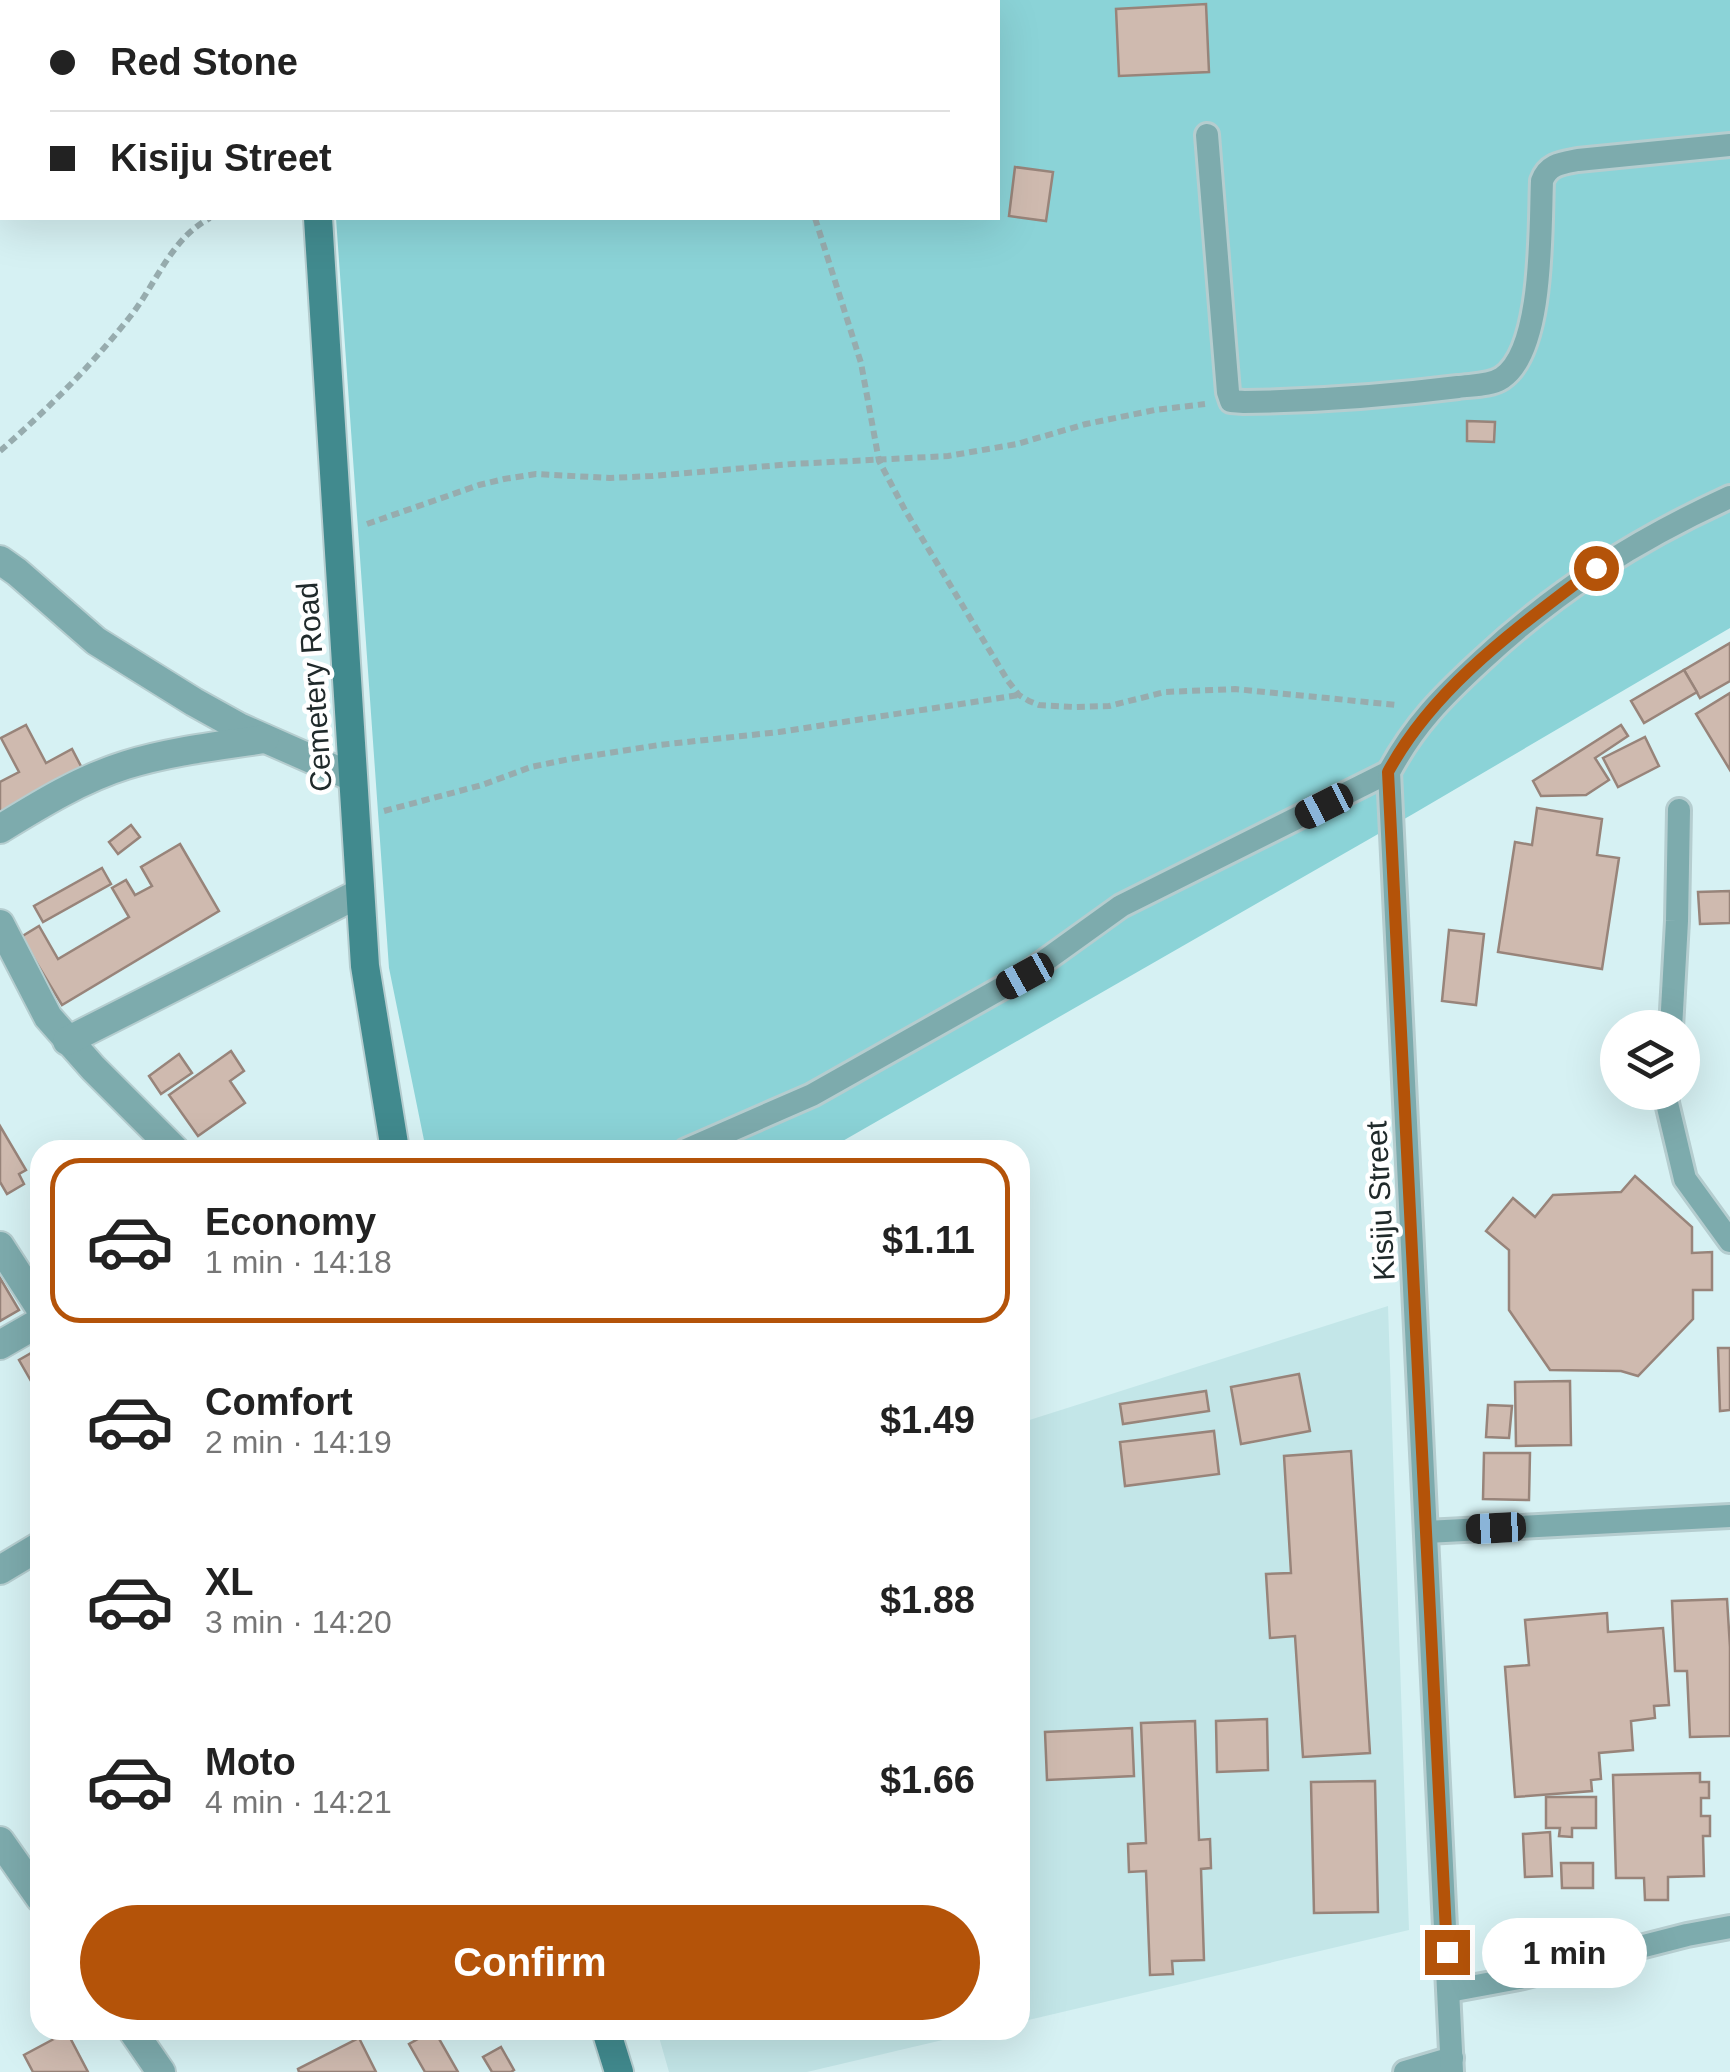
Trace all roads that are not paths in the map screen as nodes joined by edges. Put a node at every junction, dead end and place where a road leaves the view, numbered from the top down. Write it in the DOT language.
graph roads {
  1 [pos="1207,135"];
  2 [pos="1730,145"];
  3 [pos="318,220"];
  4 [pos="1730,497"];
  5 [pos="0,560"];
  6 [pos="266,739"];
  7 [pos="1388,772"];
  8 [pos="352,777"];
  9 [pos="1679,810"];
  10 [pos="0,830"];
  11 [pos="360,893"];
  12 [pos="0,924"];
  13 [pos="1672,1010"];
  14 [pos="67,1041"];
  15 [pos="1668,1110"];
  16 [pos="165,1140"];
  17 [pos="394,1140"];
  18 [pos="709,1140"];
  19 [pos="1730,1240"];
  20 [pos="0,1246"];
  21 [pos="30,1292"];
  22 [pos="30,1328"];
  23 [pos="0,1345"];
  24 [pos="1730,1516"];
  25 [pos="1426,1532"];
  26 [pos="30,1552"];
  27 [pos="0,1570"];
  28 [pos="0,1841"];
  29 [pos="30,1884"];
  30 [pos="1730,1927"];
  31 [pos="1449,1990"];
  32 [pos="139,2040"];
  33 [pos="609,2040"];
  34 [pos="1452,2065"];
  35 [pos="161,2072"];
  36 [pos="619,2072"];
  37 [pos="1405,2072"];
  1 -- 2 [label="lane"];
  3 -- 8 [label="main road, Cemetery Road"];
  4 -- 7 [label="lane"];
  5 -- 6 [label="street"];
  6 -- 8 [label="street"];
  6 -- 10 [label="street"];
  7 -- 18 [label="lane"];
  7 -- 25 [label="lane, Kisiju Street"];
  8 -- 11 [label="main road, Cemetery Road"];
  9 -- 13 [label="lane"];
  11 -- 14 [label="street"];
  11 -- 17 [label="main road, Cemetery Road"];
  12 -- 14 [label="street"];
  14 -- 16 [label="street"];
  15 -- 19 [label="lane"];
  20 -- 21 [label="street"];
  22 -- 23 [label="street"];
  24 -- 25 [label="lane"];
  25 -- 31 [label="lane, Kisiju Street"];
  26 -- 27 [label="street"];
  28 -- 29 [label="street"];
  30 -- 31 [label="lane"];
  31 -- 34 [label="lane, Kisiju Street"];
  32 -- 35 [label="street"];
  33 -- 36 [label="main road"];
  34 -- 37 [label="lane"];
}
